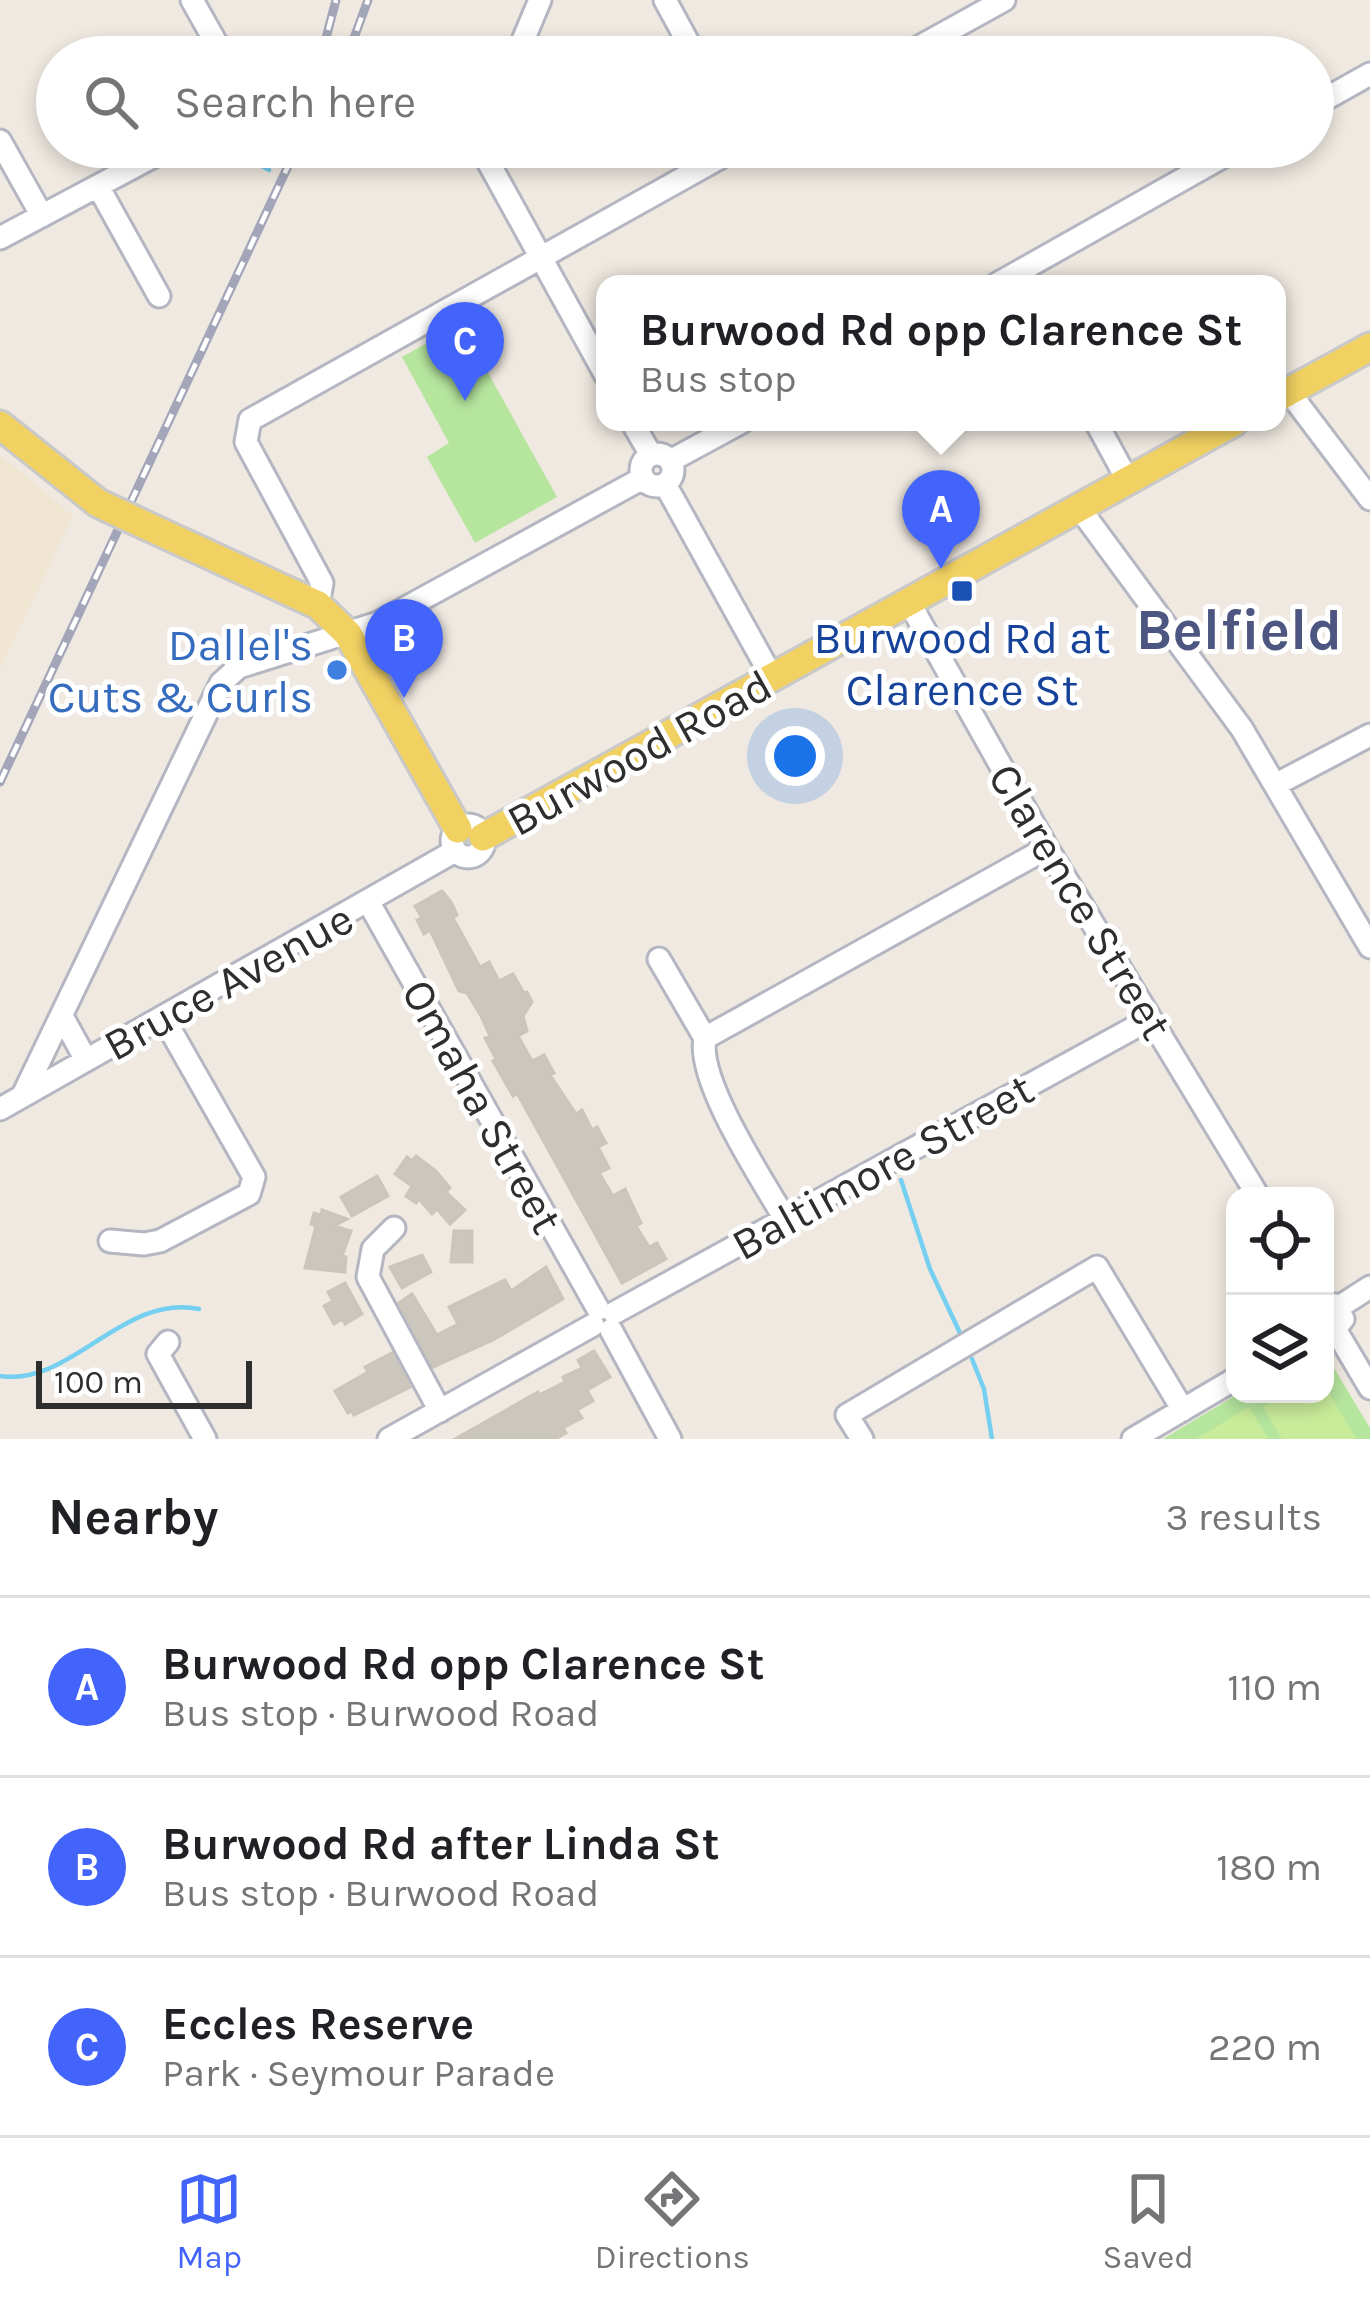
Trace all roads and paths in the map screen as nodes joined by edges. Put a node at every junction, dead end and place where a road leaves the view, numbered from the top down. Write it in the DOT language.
graph roads {
  1 [pos="192,0"];
  2 [pos="541,0"];
  3 [pos="665,0"];
  4 [pos="1004,0"];
  5 [pos="212,36"];
  6 [pos="525,36"];
  7 [pos="685,36"];
  8 [pos="939,36"];
  9 [pos="1370,74"];
  10 [pos="1334,94"];
  11 [pos="0,140"];
  12 [pos="135,168"];
  13 [pos="491,168"];
  14 [pos="702,168"];
  15 [pos="1204,168"];
  16 [pos="99,188"];
  17 [pos="42,216"];
  18 [pos="0,238"];
  19 [pos="539,259"];
  20 [pos="1022,275"];
  21 [pos="159,296"];
  22 [pos="1370,346"];
  23 [pos="596,358"];
  24 [pos="1286,393"];
  25 [pos="1286,399"];
  26 [pos="0,425"];
  27 [pos="639,431"];
  28 [pos="722,431"];
  29 [pos="1101,431"];
  30 [pos="1218,431"];
  31 [pos="661,458"];
  32 [pos="654,481"];
  33 [pos="1128,481"];
  34 [pos="1370,500"];
  35 [pos="1080,509"];
  36 [pos="910,604"];
  37 [pos="318,605"];
  38 [pos="347,634"];
  39 [pos="773,679"];
  40 [pos="1370,735"];
  41 [pos="1275,785"];
  42 [pos="466,839"];
  43 [pos="1046,848"];
  44 [pos="368,902"];
  45 [pos="1370,947"];
  46 [pos="659,959"];
  47 [pos="163,1017"];
  48 [pos="63,1018"];
  49 [pos="1150,1019"];
  50 [pos="705,1038"];
  51 [pos="86,1060"];
  52 [pos="23,1095"];
  53 [pos="0,1109"];
  54 [pos="1253,1187"];
  55 [pos="785,1220"];
  56 [pos="394,1228"];
  57 [pos="110,1241"];
  58 [pos="1370,1287"];
  59 [pos="1334,1315"];
  60 [pos="604,1319"];
  61 [pos="1334,1322"];
  62 [pos="168,1342"];
  63 [pos="1226,1384"];
  64 [pos="1370,1388"];
  65 [pos="1183,1410"];
  66 [pos="440,1411"];
  67 [pos="205,1439"];
  68 [pos="389,1439"];
  69 [pos="670,1439"];
  70 [pos="862,1439"];
  71 [pos="1133,1439"];
  1 -- 5 [label="street"];
  2 -- 6 [label="street"];
  3 -- 7 [label="street"];
  4 -- 8 [label="street"];
  9 -- 10 [label="street"];
  11 -- 17 [label="street"];
  12 -- 16 [label="street"];
  13 -- 19 [label="street"];
  14 -- 19 [label="street"];
  15 -- 20 [label="street"];
  16 -- 17 [label="street"];
  16 -- 21 [label="street"];
  17 -- 18 [label="street"];
  19 -- 23 [label="street"];
  19 -- 37 [label="street"];
  22 -- 24 [label="main road"];
  25 -- 34 [label="street"];
  26 -- 37 [label="main road, Burwood Road, bridge"];
  27 -- 31 [label="street"];
  28 -- 31 [label="street"];
  29 -- 33 [label="street"];
  30 -- 33 [label="main road, Burwood Road"];
  31 -- 32 [label="street"];
  32 -- 38 [label="street"];
  32 -- 39 [label="street"];
  33 -- 35 [label="main road, Burwood Road"];
  35 -- 36 [label="main road, Burwood Road"];
  35 -- 41 [label="street"];
  36 -- 39 [label="main road, Burwood Road"];
  36 -- 43 [label="street, Clarence Street"];
  37 -- 38 [label="main road, Burwood Road"];
  38 -- 42 [label="main road, Burwood Road"];
  38 -- 48 [label="street"];
  39 -- 42 [label="main road, Burwood Road"];
  40 -- 41 [label="street"];
  41 -- 45 [label="street"];
  42 -- 44 [label="street, Bruce Avenue"];
  43 -- 49 [label="street, Clarence Street"];
  43 -- 50 [label="street"];
  44 -- 47 [label="street, Bruce Avenue"];
  44 -- 60 [label="street, Omaha Street"];
  46 -- 50 [label="street"];
  47 -- 51 [label="street, Bruce Avenue"];
  47 -- 57 [label="street"];
  48 -- 51 [label="street"];
  48 -- 52 [label="street"];
  49 -- 54 [label="street, Clarence Street"];
  49 -- 55 [label="street, Baltimore Street"];
  50 -- 55 [label="street"];
  51 -- 52 [label="street, Bruce Avenue"];
  52 -- 53 [label="street, Bruce Avenue"];
  55 -- 60 [label="street, Baltimore Street"];
  56 -- 66 [label="street"];
  58 -- 59 [label="street"];
  60 -- 66 [label="street, Baltimore Street"];
  60 -- 69 [label="street, Omaha Street"];
  61 -- 64 [label="street"];
  62 -- 67 [label="street"];
  63 -- 65 [label="street"];
  65 -- 70 [label="street"];
  65 -- 71 [label="street"];
  66 -- 68 [label="street, Baltimore Street"];
}
